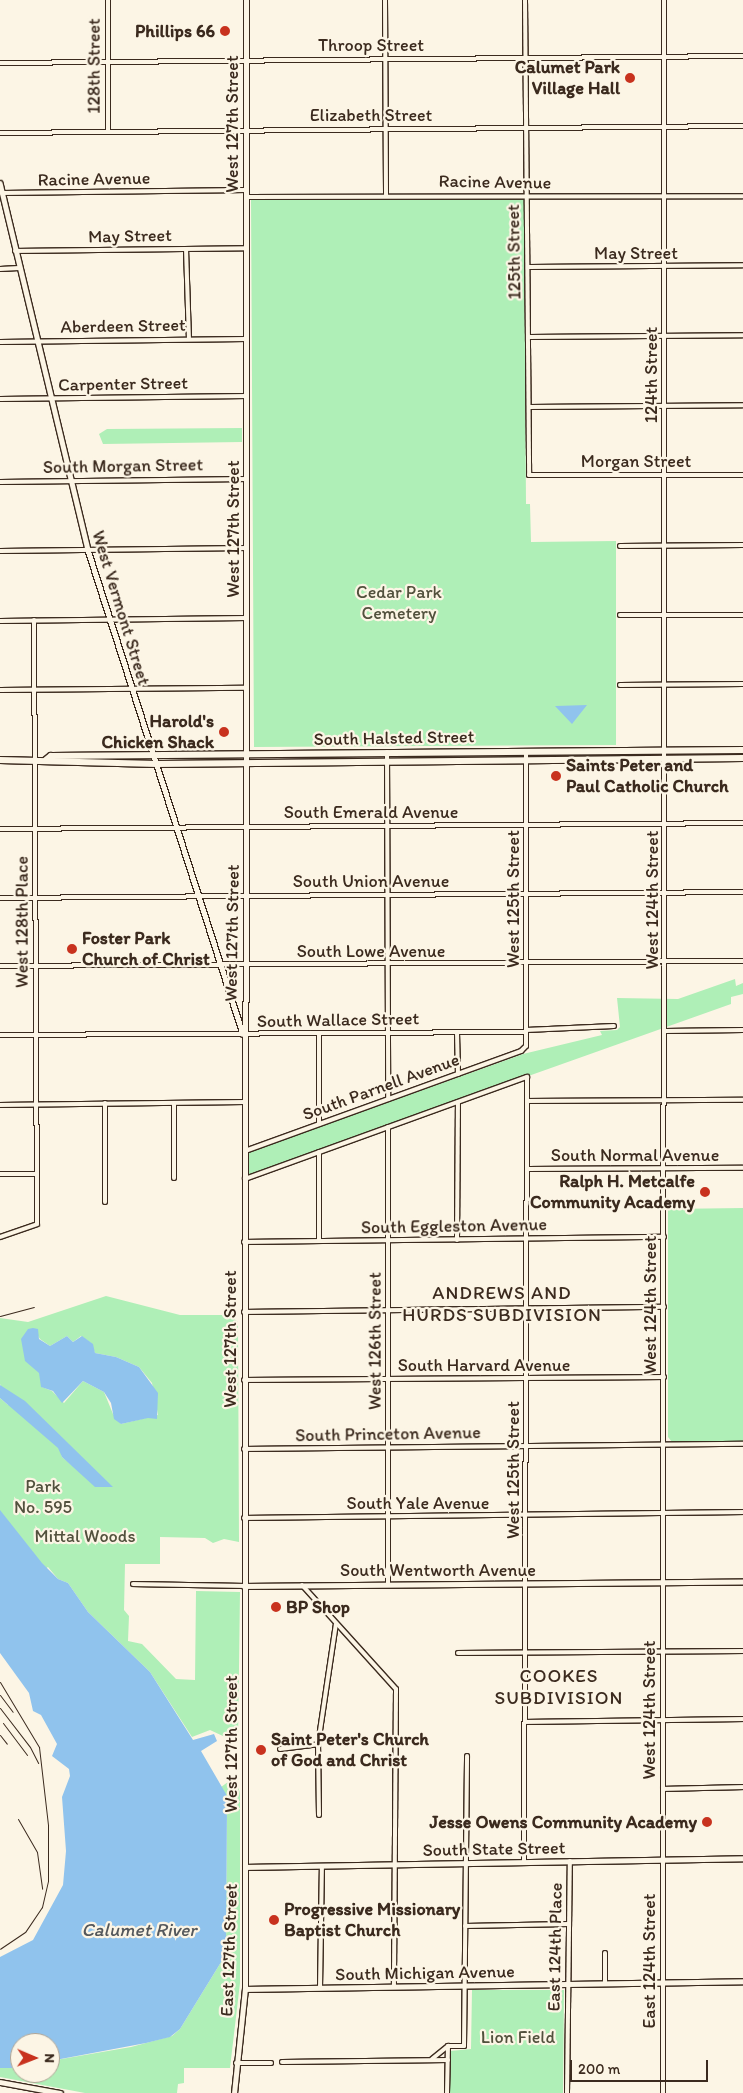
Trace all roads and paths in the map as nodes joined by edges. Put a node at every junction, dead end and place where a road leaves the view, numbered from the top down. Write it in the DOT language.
graph roads {
  1 [pos="108,0"];
  2 [pos="246,0"];
  3 [pos="385,0"];
  4 [pos="525,0"];
  5 [pos="664,0"];
  6 [pos="664,56"];
  7 [pos="743,56"];
  8 [pos="385,58"];
  9 [pos="525,58"];
  10 [pos="246,59"];
  11 [pos="108,62"];
  12 [pos="0,63"];
  13 [pos="664,126"];
  14 [pos="743,126"];
  15 [pos="525,127"];
  16 [pos="385,128"];
  17 [pos="246,129"];
  18 [pos="108,132"];
  19 [pos="0,133"];
  20 [pos="0,183"];
  21 [pos="246,190"];
  22 [pos="2,193"];
  23 [pos="527,194"];
  24 [pos="386,195"];
  25 [pos="665,196"];
  26 [pos="743,196"];
  27 [pos="246,197"];
  28 [pos="186,248"];
  29 [pos="246,248"];
  30 [pos="15,251"];
  31 [pos="665,266"];
  32 [pos="743,266"];
  33 [pos="529,267"];
  34 [pos="0,268"];
  35 [pos="19,268"];
  36 [pos="743,335"];
  37 [pos="665,336"];
  38 [pos="529,337"];
  39 [pos="190,339"];
  40 [pos="246,339"];
  41 [pos="0,342"];
  42 [pos="37,342"];
  43 [pos="246,396"];
  44 [pos="0,399"];
  45 [pos="50,399"];
  46 [pos="743,405"];
  47 [pos="665,406"];
  48 [pos="529,407"];
  49 [pos="529,475"];
  50 [pos="665,475"];
  51 [pos="743,475"];
  52 [pos="247,478"];
  53 [pos="70,481"];
  54 [pos="0,482"];
  55 [pos="743,545"];
  56 [pos="620,546"];
  57 [pos="666,546"];
  58 [pos="247,548"];
  59 [pos="88,550"];
  60 [pos="0,551"];
  61 [pos="620,615"];
  62 [pos="666,615"];
  63 [pos="743,615"];
  64 [pos="247,618"];
  65 [pos="34,620"];
  66 [pos="109,620"];
  67 [pos="0,621"];
  68 [pos="743,684"];
  69 [pos="620,685"];
  70 [pos="666,685"];
  71 [pos="247,688"];
  72 [pos="132,689"];
  73 [pos="0,690"];
  74 [pos="34,690"];
  75 [pos="743,750"];
  76 [pos="666,751"];
  77 [pos="387,752"];
  78 [pos="526,752"];
  79 [pos="247,755"];
  80 [pos="154,756"];
  81 [pos="743,758"];
  82 [pos="666,759"];
  83 [pos="0,760"];
  84 [pos="35,760"];
  85 [pos="46,760"];
  86 [pos="526,760"];
  87 [pos="387,761"];
  88 [pos="247,762"];
  89 [pos="157,764"];
  90 [pos="743,823"];
  91 [pos="666,824"];
  92 [pos="526,825"];
  93 [pos="387,826"];
  94 [pos="248,827"];
  95 [pos="178,828"];
  96 [pos="0,829"];
  97 [pos="35,829"];
  98 [pos="743,892"];
  99 [pos="665,893"];
  100 [pos="526,894"];
  101 [pos="388,895"];
  102 [pos="200,896"];
  103 [pos="248,896"];
  104 [pos="35,897"];
  105 [pos="0,898"];
  106 [pos="743,961"];
  107 [pos="665,962"];
  108 [pos="526,963"];
  109 [pos="223,964"];
  110 [pos="388,964"];
  111 [pos="247,965"];
  112 [pos="0,966"];
  113 [pos="36,966"];
  114 [pos="614,1026"];
  115 [pos="743,1030"];
  116 [pos="526,1031"];
  117 [pos="665,1031"];
  118 [pos="388,1033"];
  119 [pos="457,1033"];
  120 [pos="243,1034"];
  121 [pos="318,1034"];
  122 [pos="0,1035"];
  123 [pos="36,1035"];
  124 [pos="526,1046"];
  125 [pos="458,1074"];
  126 [pos="388,1099"];
  127 [pos="665,1100"];
  128 [pos="743,1100"];
  129 [pos="527,1101"];
  130 [pos="174,1102"];
  131 [pos="243,1102"];
  132 [pos="458,1102"];
  133 [pos="105,1103"];
  134 [pos="36,1104"];
  135 [pos="0,1105"];
  136 [pos="319,1124"];
  137 [pos="388,1127"];
  138 [pos="243,1152"];
  139 [pos="319,1152"];
  140 [pos="665,1168"];
  141 [pos="743,1168"];
  142 [pos="527,1170"];
  143 [pos="0,1174"];
  144 [pos="37,1174"];
  145 [pos="174,1178"];
  146 [pos="243,1180"];
  147 [pos="105,1202"];
  148 [pos="0,1237"];
  149 [pos="664,1237"];
  150 [pos="527,1239"];
  151 [pos="388,1240"];
  152 [pos="457,1240"];
  153 [pos="319,1241"];
  154 [pos="243,1242"];
  155 [pos="664,1307"];
  156 [pos="527,1308"];
  157 [pos="388,1310"];
  158 [pos="244,1312"];
  159 [pos="664,1377"];
  160 [pos="527,1378"];
  161 [pos="388,1379"];
  162 [pos="244,1380"];
  163 [pos="743,1444"];
  164 [pos="664,1445"];
  165 [pos="526,1446"];
  166 [pos="388,1447"];
  167 [pos="244,1449"];
  168 [pos="743,1512"];
  169 [pos="664,1513"];
  170 [pos="526,1516"];
  171 [pos="388,1517"];
  172 [pos="244,1518"];
  173 [pos="664,1582"];
  174 [pos="743,1582"];
  175 [pos="526,1583"];
  176 [pos="133,1584"];
  177 [pos="388,1584"];
  178 [pos="301,1585"];
  179 [pos="244,1586"];
  180 [pos="336,1624"];
  181 [pos="743,1651"];
  182 [pos="663,1652"];
  183 [pos="458,1653"];
  184 [pos="526,1653"];
  185 [pos="743,1719"];
  186 [pos="663,1720"];
  187 [pos="525,1722"];
  188 [pos="318,1744"];
  189 [pos="280,1749"];
  190 [pos="467,1756"];
  191 [pos="743,1787"];
  192 [pos="663,1789"];
  193 [pos="319,1815"];
  194 [pos="743,1858"];
  195 [pos="663,1859"];
  196 [pos="570,1861"];
  197 [pos="524,1862"];
  198 [pos="466,1863"];
  199 [pos="395,1864"];
  200 [pos="322,1866"];
  201 [pos="245,1867"];
  202 [pos="569,1924"];
  203 [pos="465,1926"];
  204 [pos="605,1953"];
  205 [pos="743,1981"];
  206 [pos="663,1982"];
  207 [pos="568,1984"];
  208 [pos="605,1984"];
  209 [pos="465,1986"];
  210 [pos="394,1987"];
  211 [pos="320,1988"];
  212 [pos="245,1989"];
  213 [pos="448,2046"];
  214 [pos="432,2060"];
  215 [pos="448,2060"];
  216 [pos="282,2062"];
  217 [pos="235,2063"];
  218 [pos="271,2063"];
  219 [pos="0,2082"];
  220 [pos="60,2093"];
  221 [pos="234,2093"];
  222 [pos="447,2093"];
  223 [pos="567,2093"];
  224 [pos="663,2093"];
  1 -- 11 [label="street, 128th Street"];
  2 -- 10 [label="main road, West 127th Street"];
  3 -- 8 [label="street"];
  4 -- 9 [label="street, 125th Street"];
  5 -- 6 [label="street, 124th Street"];
  6 -- 7 [label="street, Throop Street"];
  6 -- 9 [label="street, Throop Street"];
  6 -- 13 [label="street, 124th Street"];
  8 -- 9 [label="street, Throop Street"];
  8 -- 10 [label="street, Throop Street"];
  8 -- 16 [label="street"];
  9 -- 15 [label="street, 125th Street"];
  10 -- 11 [label="street, Throop Street"];
  10 -- 17 [label="main road, West 127th Street"];
  11 -- 12 [label="street, Throop Street"];
  11 -- 18 [label="street, 128th Street"];
  13 -- 14 [label="street, Elizabeth Street"];
  13 -- 15 [label="street, Elizabeth Street"];
  13 -- 25 [label="street, 124th Street"];
  15 -- 16 [label="street, Elizabeth Street"];
  15 -- 23 [label="street, 125th Street"];
  16 -- 17 [label="street, Elizabeth Street"];
  16 -- 24 [label="street"];
  17 -- 18 [label="street, Elizabeth Street"];
  17 -- 21 [label="main road, West 127th Street"];
  18 -- 19 [label="street, Elizabeth Street"];
  20 -- 22 [label="street, West Vermont Street"];
  21 -- 22 [label="street, Racine Avenue"];
  21 -- 27 [label="main road, West 127th Street"];
  22 -- 30 [label="street, West Vermont Street"];
  23 -- 24 [label="street, Racine Avenue"];
  23 -- 25 [label="street, Racine Avenue"];
  23 -- 33 [label="street, 125th Street"];
  24 -- 27 [label="street, Racine Avenue"];
  25 -- 26 [label="street, Racine Avenue"];
  25 -- 31 [label="street, 124th Street"];
  27 -- 29 [label="main road, West 127th Street"];
  28 -- 29 [label="street, May Street"];
  28 -- 30 [label="street, May Street"];
  28 -- 39 [label="street"];
  29 -- 40 [label="main road, West 127th Street"];
  30 -- 35 [label="street, West Vermont Street"];
  31 -- 32 [label="street, May Street"];
  31 -- 33 [label="street, May Street"];
  31 -- 37 [label="street, 124th Street"];
  33 -- 38 [label="street, 125th Street"];
  34 -- 35 [label="street"];
  35 -- 42 [label="street, West Vermont Street"];
  36 -- 37 [label="street"];
  37 -- 38 [label="street"];
  37 -- 47 [label="street, 124th Street"];
  38 -- 48 [label="street, 125th Street"];
  39 -- 40 [label="street, Aberdeen Street"];
  39 -- 42 [label="street, Aberdeen Street"];
  40 -- 43 [label="main road, West 127th Street"];
  41 -- 42 [label="street, Aberdeen Street"];
  42 -- 45 [label="street, West Vermont Street"];
  43 -- 45 [label="street, Carpenter Street"];
  43 -- 52 [label="main road, West 127th Street"];
  44 -- 45 [label="street, Carpenter Street"];
  45 -- 53 [label="street, West Vermont Street"];
  46 -- 47 [label="street"];
  47 -- 48 [label="street"];
  47 -- 50 [label="street, 124th Street"];
  48 -- 49 [label="street, 125th Street"];
  49 -- 50 [label="street, Morgan Street"];
  50 -- 51 [label="street, Morgan Street"];
  50 -- 57 [label="street, 124th Street"];
  52 -- 53 [label="street, South Morgan Street"];
  52 -- 58 [label="main road, West 127th Street"];
  53 -- 54 [label="street, South Morgan Street"];
  53 -- 59 [label="street, West Vermont Street"];
  55 -- 57 [label="street"];
  56 -- 57 [label="street"];
  57 -- 62 [label="street, 124th Street"];
  58 -- 59 [label="street"];
  58 -- 64 [label="main road, West 127th Street"];
  59 -- 60 [label="street"];
  59 -- 66 [label="street, West Vermont Street"];
  61 -- 62 [label="street"];
  62 -- 63 [label="street"];
  62 -- 70 [label="street, 124th Street"];
  64 -- 66 [label="street"];
  64 -- 71 [label="main road, West 127th Street"];
  65 -- 66 [label="street"];
  65 -- 67 [label="street"];
  65 -- 74 [label="street, West 128th Place"];
  66 -- 72 [label="street, West Vermont Street"];
  68 -- 70 [label="street"];
  69 -- 70 [label="street"];
  70 -- 76 [label="street, 124th Street"];
  71 -- 72 [label="street"];
  71 -- 79 [label="main road, West 127th Street"];
  72 -- 74 [label="street"];
  72 -- 80 [label="street, West Vermont Street"];
  73 -- 74 [label="street"];
  74 -- 84 [label="street, West 128th Place"];
  75 -- 76 [label="main road, South Halsted Street"];
  76 -- 78 [label="main road, South Halsted Street"];
  76 -- 82 [label="street, West 124th Street"];
  77 -- 78 [label="main road, South Halsted Street"];
  77 -- 79 [label="main road, South Halsted Street"];
  77 -- 87 [label="street"];
  78 -- 86 [label="street, West 125th Street"];
  79 -- 80 [label="main road, South Halsted Street"];
  79 -- 88 [label="main road, West 127th Street"];
  80 -- 85 [label="main road, South Halsted Street"];
  80 -- 89 [label="street, West Vermont Street"];
  81 -- 82 [label="main road, South Halsted Street"];
  82 -- 86 [label="main road, South Halsted Street"];
  82 -- 91 [label="street, West 124th Street"];
  83 -- 84 [label="main road, South Halsted Street"];
  84 -- 85 [label="main road, South Halsted Street"];
  84 -- 97 [label="street, West 128th Place"];
  85 -- 89 [label="main road, South Halsted Street"];
  86 -- 87 [label="main road, South Halsted Street"];
  86 -- 92 [label="street, West 125th Street"];
  87 -- 88 [label="main road, South Halsted Street"];
  87 -- 93 [label="street"];
  88 -- 89 [label="main road, South Halsted Street"];
  88 -- 94 [label="main road, West 127th Street"];
  89 -- 95 [label="street, West Vermont Street"];
  90 -- 91 [label="street, South Emerald Avenue"];
  91 -- 92 [label="street, South Emerald Avenue"];
  91 -- 99 [label="street, West 124th Street"];
  92 -- 93 [label="street, South Emerald Avenue"];
  92 -- 100 [label="street, West 125th Street"];
  93 -- 94 [label="street, South Emerald Avenue"];
  93 -- 101 [label="street"];
  94 -- 95 [label="street, South Emerald Avenue"];
  94 -- 103 [label="main road, West 127th Street"];
  95 -- 97 [label="street, South Emerald Avenue"];
  95 -- 102 [label="street, West Vermont Street"];
  96 -- 97 [label="street, South Emerald Avenue"];
  97 -- 104 [label="street, West 128th Place"];
  98 -- 99 [label="street, South Union Avenue"];
  99 -- 100 [label="street, South Union Avenue"];
  99 -- 107 [label="street, West 124th Street"];
  100 -- 101 [label="street, South Union Avenue"];
  100 -- 108 [label="street, West 125th Street"];
  101 -- 103 [label="street, South Union Avenue"];
  101 -- 110 [label="street"];
  102 -- 103 [label="street, South Union Avenue"];
  102 -- 104 [label="street, South Union Avenue"];
  102 -- 109 [label="street, West Vermont Street"];
  103 -- 111 [label="main road, West 127th Street"];
  104 -- 105 [label="street, South Union Avenue"];
  104 -- 113 [label="street, West 128th Place"];
  106 -- 107 [label="street, South Lowe Avenue"];
  107 -- 108 [label="street, South Lowe Avenue"];
  107 -- 117 [label="street, West 124th Street"];
  108 -- 110 [label="street, South Lowe Avenue"];
  108 -- 116 [label="street, West 125th Street"];
  109 -- 111 [label="street, South Lowe Avenue"];
  109 -- 113 [label="street, South Lowe Avenue"];
  109 -- 120 [label="street, West Vermont Street"];
  110 -- 111 [label="street, South Lowe Avenue"];
  110 -- 118 [label="street"];
  111 -- 120 [label="main road, West 127th Street"];
  112 -- 113 [label="street, South Lowe Avenue"];
  113 -- 123 [label="street, West 128th Place"];
  114 -- 116 [label="street, South Wallace Street"];
  115 -- 117 [label="street"];
  116 -- 119 [label="street, South Wallace Street"];
  116 -- 124 [label="street, West 125th Street"];
  117 -- 127 [label="street, West 124th Street"];
  118 -- 119 [label="street, South Wallace Street"];
  118 -- 121 [label="street, South Wallace Street"];
  118 -- 126 [label="street"];
  119 -- 125 [label="street"];
  120 -- 121 [label="street, South Wallace Street"];
  120 -- 123 [label="street, South Wallace Street"];
  120 -- 131 [label="main road, West 127th Street"];
  121 -- 136 [label="street"];
  122 -- 123 [label="street, South Wallace Street"];
  123 -- 134 [label="street, West 128th Place"];
  124 -- 125 [label="street, South Parnell Avenue"];
  125 -- 126 [label="street, South Parnell Avenue"];
  126 -- 136 [label="street, South Parnell Avenue"];
  127 -- 128 [label="street"];
  127 -- 129 [label="street"];
  127 -- 140 [label="street, West 124th Street"];
  129 -- 132 [label="street, West 125th Street"];
  129 -- 142 [label="street, West 125th Street"];
  130 -- 131 [label="street"];
  130 -- 133 [label="street"];
  130 -- 145 [label="street"];
  131 -- 138 [label="main road, West 127th Street"];
  132 -- 137 [label="street"];
  132 -- 152 [label="street"];
  133 -- 134 [label="street"];
  133 -- 147 [label="street"];
  134 -- 135 [label="street"];
  134 -- 144 [label="street, West 128th Place"];
  136 -- 138 [label="street, South Parnell Avenue"];
  137 -- 139 [label="street"];
  137 -- 151 [label="street, West 126th Street"];
  138 -- 146 [label="main road, West 127th Street"];
  139 -- 146 [label="street"];
  139 -- 153 [label="street"];
  140 -- 141 [label="street, South Normal Avenue"];
  140 -- 142 [label="street, South Normal Avenue"];
  140 -- 149 [label="street, West 124th Street"];
  142 -- 150 [label="street, West 125th Street"];
  143 -- 144 [label="street"];
  144 -- 148 [label="street, West 128th Place"];
  146 -- 154 [label="main road, West 127th Street"];
  149 -- 150 [label="street, South Eggleston Avenue"];
  149 -- 155 [label="street, West 124th Street"];
  150 -- 152 [label="street, South Eggleston Avenue"];
  150 -- 156 [label="street, West 125th Street"];
  151 -- 152 [label="street, South Eggleston Avenue"];
  151 -- 153 [label="street, South Eggleston Avenue"];
  151 -- 157 [label="street, West 126th Street"];
  153 -- 154 [label="street, South Eggleston Avenue"];
  154 -- 158 [label="main road, West 127th Street"];
  155 -- 156 [label="street"];
  155 -- 159 [label="street, West 124th Street"];
  156 -- 157 [label="street"];
  156 -- 160 [label="street, West 125th Street"];
  157 -- 158 [label="street"];
  157 -- 161 [label="street, West 126th Street"];
  158 -- 162 [label="main road, West 127th Street"];
  159 -- 160 [label="street, South Harvard Avenue"];
  159 -- 164 [label="street, West 124th Street"];
  160 -- 161 [label="street, South Harvard Avenue"];
  160 -- 165 [label="street, West 125th Street"];
  161 -- 162 [label="street, South Harvard Avenue"];
  161 -- 166 [label="street, West 126th Street"];
  162 -- 167 [label="main road, West 127th Street"];
  163 -- 164 [label="street, South Princeton Avenue"];
  164 -- 165 [label="street, South Princeton Avenue"];
  164 -- 169 [label="street, West 124th Street"];
  165 -- 166 [label="street, South Princeton Avenue"];
  165 -- 170 [label="street, West 125th Street"];
  166 -- 167 [label="street, South Princeton Avenue"];
  166 -- 171 [label="street, West 126th Street"];
  167 -- 172 [label="main road, West 127th Street"];
  168 -- 169 [label="street, South Yale Avenue"];
  169 -- 170 [label="street, South Yale Avenue"];
  169 -- 173 [label="street, West 124th Street"];
  170 -- 171 [label="street, South Yale Avenue"];
  170 -- 175 [label="street, West 125th Street"];
  171 -- 172 [label="street, South Yale Avenue"];
  171 -- 177 [label="street, West 126th Street"];
  172 -- 179 [label="main road, West 127th Street"];
  173 -- 174 [label="street, South Wentworth Avenue"];
  173 -- 175 [label="street, South Wentworth Avenue"];
  173 -- 182 [label="street, West 124th Street"];
  175 -- 177 [label="street, South Wentworth Avenue"];
  175 -- 184 [label="street, West 125th Street"];
  176 -- 179 [label="street, South Wentworth Avenue"];
  177 -- 178 [label="street, South Wentworth Avenue"];
  178 -- 179 [label="street, South Wentworth Avenue"];
  178 -- 180 [label="street"];
  179 -- 201 [label="main road, West 127th Street"];
  180 -- 188 [label="street"];
  180 -- 199 [label="street"];
  181 -- 182 [label="street"];
  182 -- 184 [label="street"];
  182 -- 186 [label="street, West 124th Street"];
  183 -- 184 [label="street"];
  184 -- 187 [label="street, West 125th Street"];
  185 -- 186 [label="street"];
  186 -- 187 [label="street"];
  186 -- 192 [label="street, West 124th Street"];
  187 -- 197 [label="street, West 125th Street"];
  188 -- 189 [label="street"];
  188 -- 193 [label="street"];
  190 -- 198 [label="street"];
  191 -- 192 [label="street"];
  192 -- 195 [label="street, West 124th Street"];
  194 -- 195 [label="street, South State Street"];
  195 -- 196 [label="street, South State Street"];
  195 -- 206 [label="street, East 124th Street"];
  196 -- 197 [label="street, South State Street"];
  196 -- 202 [label="street, East 124th Place"];
  197 -- 198 [label="street, South State Street"];
  198 -- 199 [label="street, South State Street"];
  198 -- 203 [label="street"];
  199 -- 200 [label="street, South State Street"];
  199 -- 210 [label="street"];
  200 -- 201 [label="street, South State Street"];
  200 -- 211 [label="street"];
  201 -- 212 [label="main road, East 127th Street"];
  202 -- 203 [label="street"];
  202 -- 207 [label="street, East 124th Place"];
  203 -- 209 [label="street"];
  204 -- 208 [label="street"];
  205 -- 206 [label="main road, South Michigan Avenue"];
  206 -- 208 [label="main road, South Michigan Avenue"];
  206 -- 224 [label="street, East 124th Street"];
  207 -- 208 [label="main road, South Michigan Avenue"];
  207 -- 209 [label="main road, South Michigan Avenue"];
  207 -- 223 [label="street, East 124th Place"];
  209 -- 210 [label="main road, South Michigan Avenue"];
  209 -- 213 [label="street"];
  210 -- 211 [label="main road, South Michigan Avenue"];
  211 -- 212 [label="main road, South Michigan Avenue"];
  212 -- 217 [label="main road, East 127th Street"];
  213 -- 214 [label="street"];
  213 -- 215 [label="street"];
  214 -- 215 [label="street"];
  214 -- 216 [label="street"];
  215 -- 222 [label="street"];
  217 -- 218 [label="street"];
  217 -- 221 [label="main road, East 127th Street"];
  219 -- 220 [label="main road"];
}
